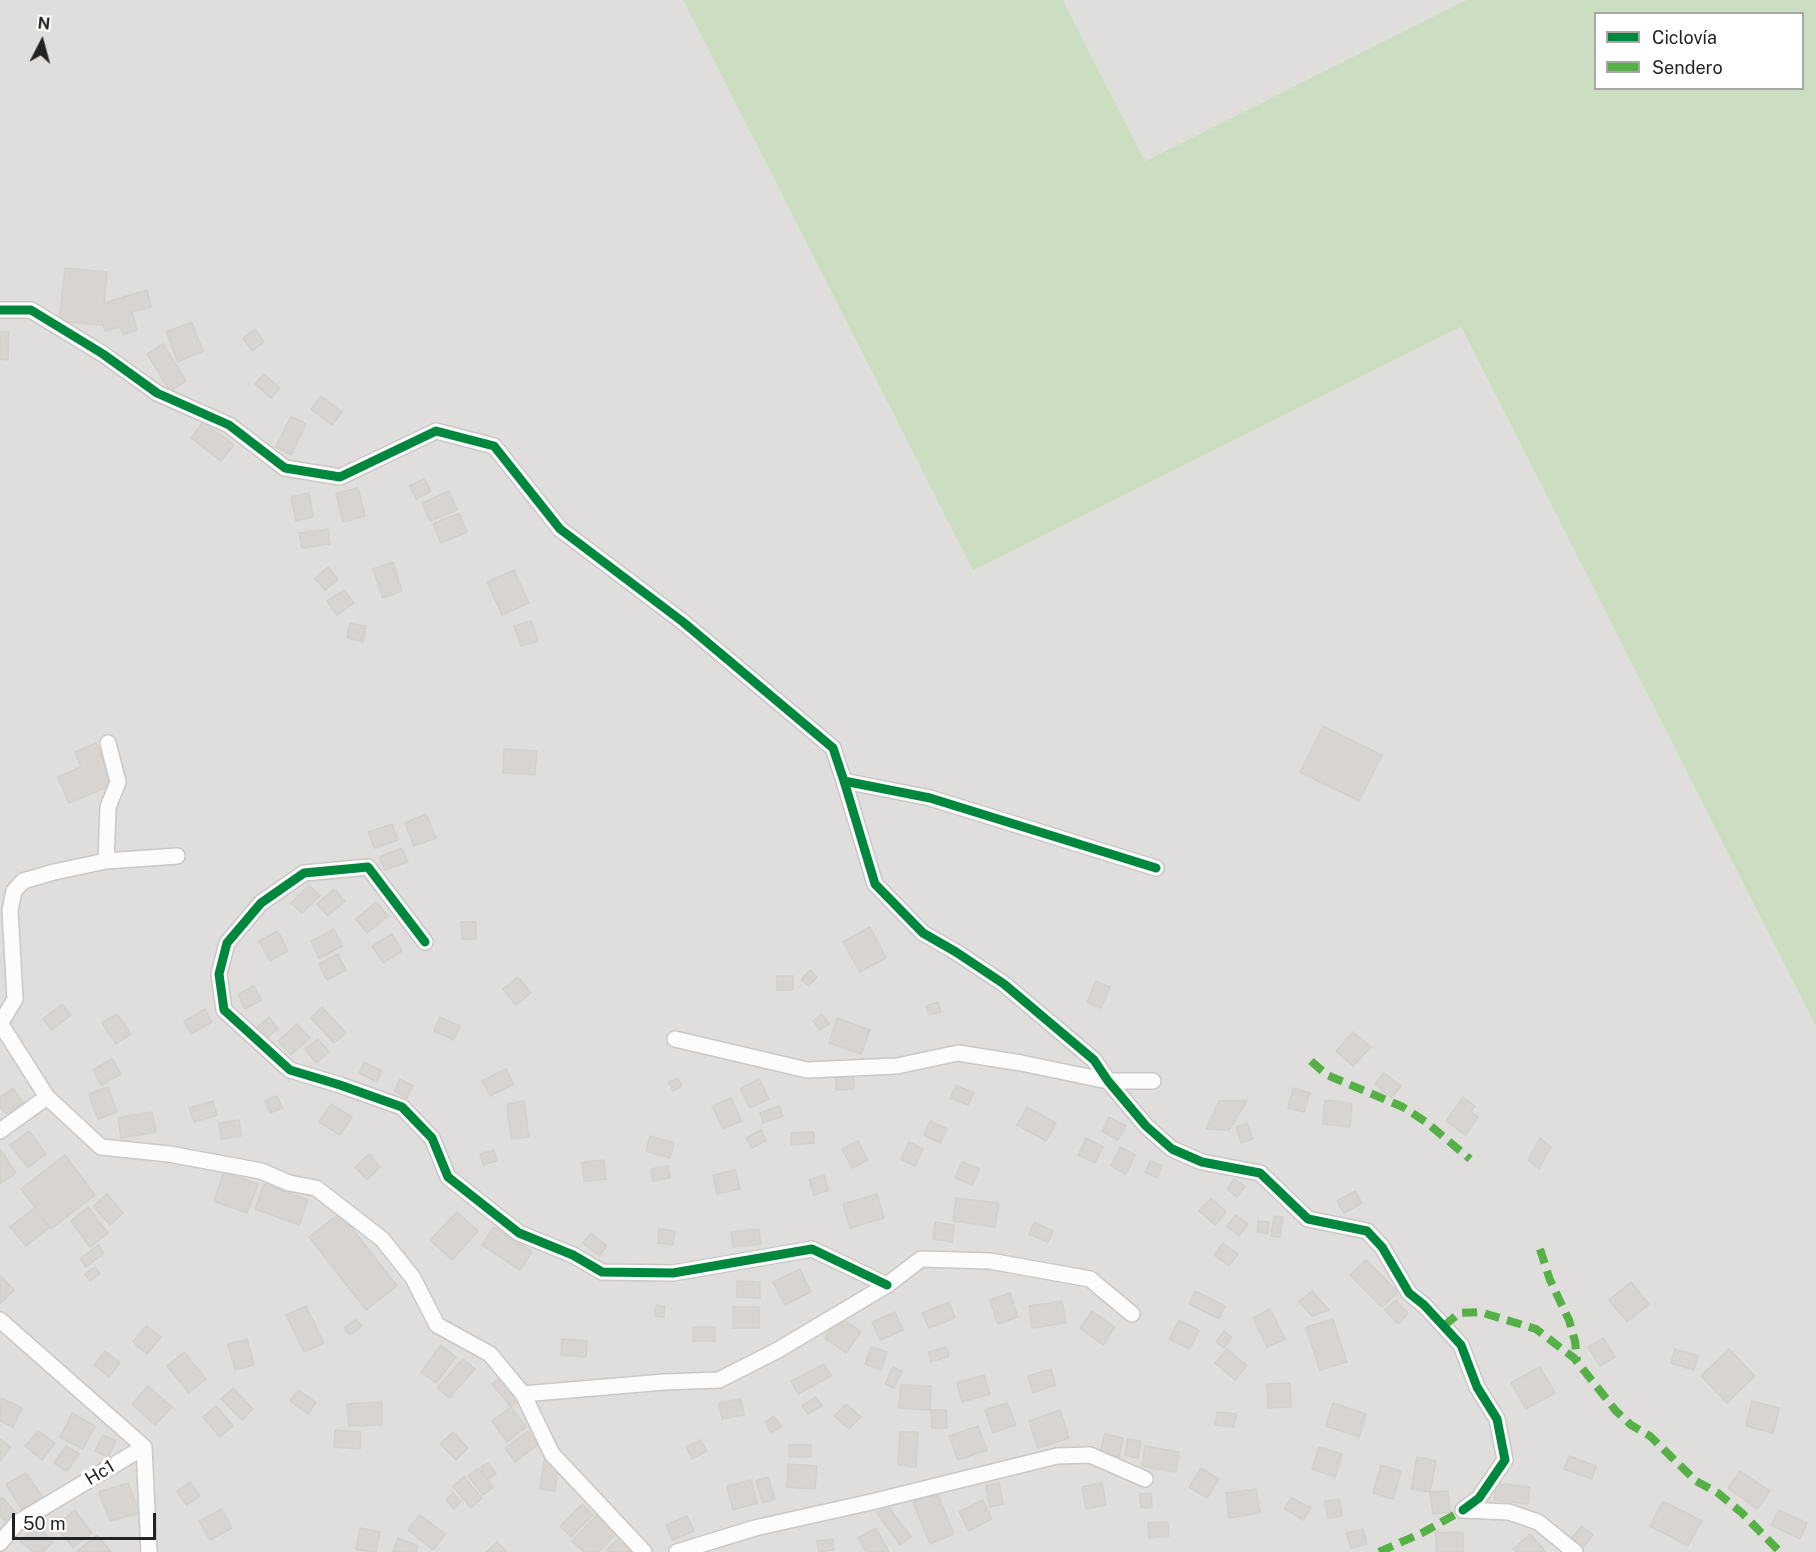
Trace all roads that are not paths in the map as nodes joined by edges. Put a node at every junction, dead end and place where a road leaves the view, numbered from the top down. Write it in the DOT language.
graph roads {
  1 [pos="0,310"];
  2 [pos="108,743"];
  3 [pos="844,782"];
  4 [pos="177,856"];
  5 [pos="106,861"];
  6 [pos="1156,868"];
  7 [pos="425,942"];
  8 [pos="0,1024"];
  9 [pos="675,1039"];
  10 [pos="1108,1081"];
  11 [pos="1153,1081"];
  12 [pos="47,1097"];
  13 [pos="0,1131"];
  14 [pos="886,1285"];
  15 [pos="1132,1314"];
  16 [pos="0,1320"];
  17 [pos="523,1394"];
  18 [pos="144,1447"];
  19 [pos="1145,1479"];
  20 [pos="0,1543"];
  21 [pos="149,1552"];
  22 [pos="644,1552"];
  23 [pos="676,1552"];
  24 [pos="1575,1552"];
  1 -- 3 [label="street"];
  2 -- 5 [label="street"];
  3 -- 6 [label="street"];
  3 -- 10 [label="street"];
  4 -- 5 [label="street"];
  5 -- 8 [label="street"];
  7 -- 14 [label="street"];
  8 -- 12 [label="street"];
  9 -- 10 [label="street"];
  10 -- 11 [label="street"];
  10 -- 24 [label="street"];
  12 -- 13 [label="street"];
  12 -- 17 [label="street"];
  14 -- 15 [label="street"];
  14 -- 17 [label="street"];
  16 -- 18 [label="street"];
  17 -- 22 [label="street"];
  18 -- 20 [label="street, Hc1"];
  18 -- 21 [label="street"];
  19 -- 23 [label="street"];
}
